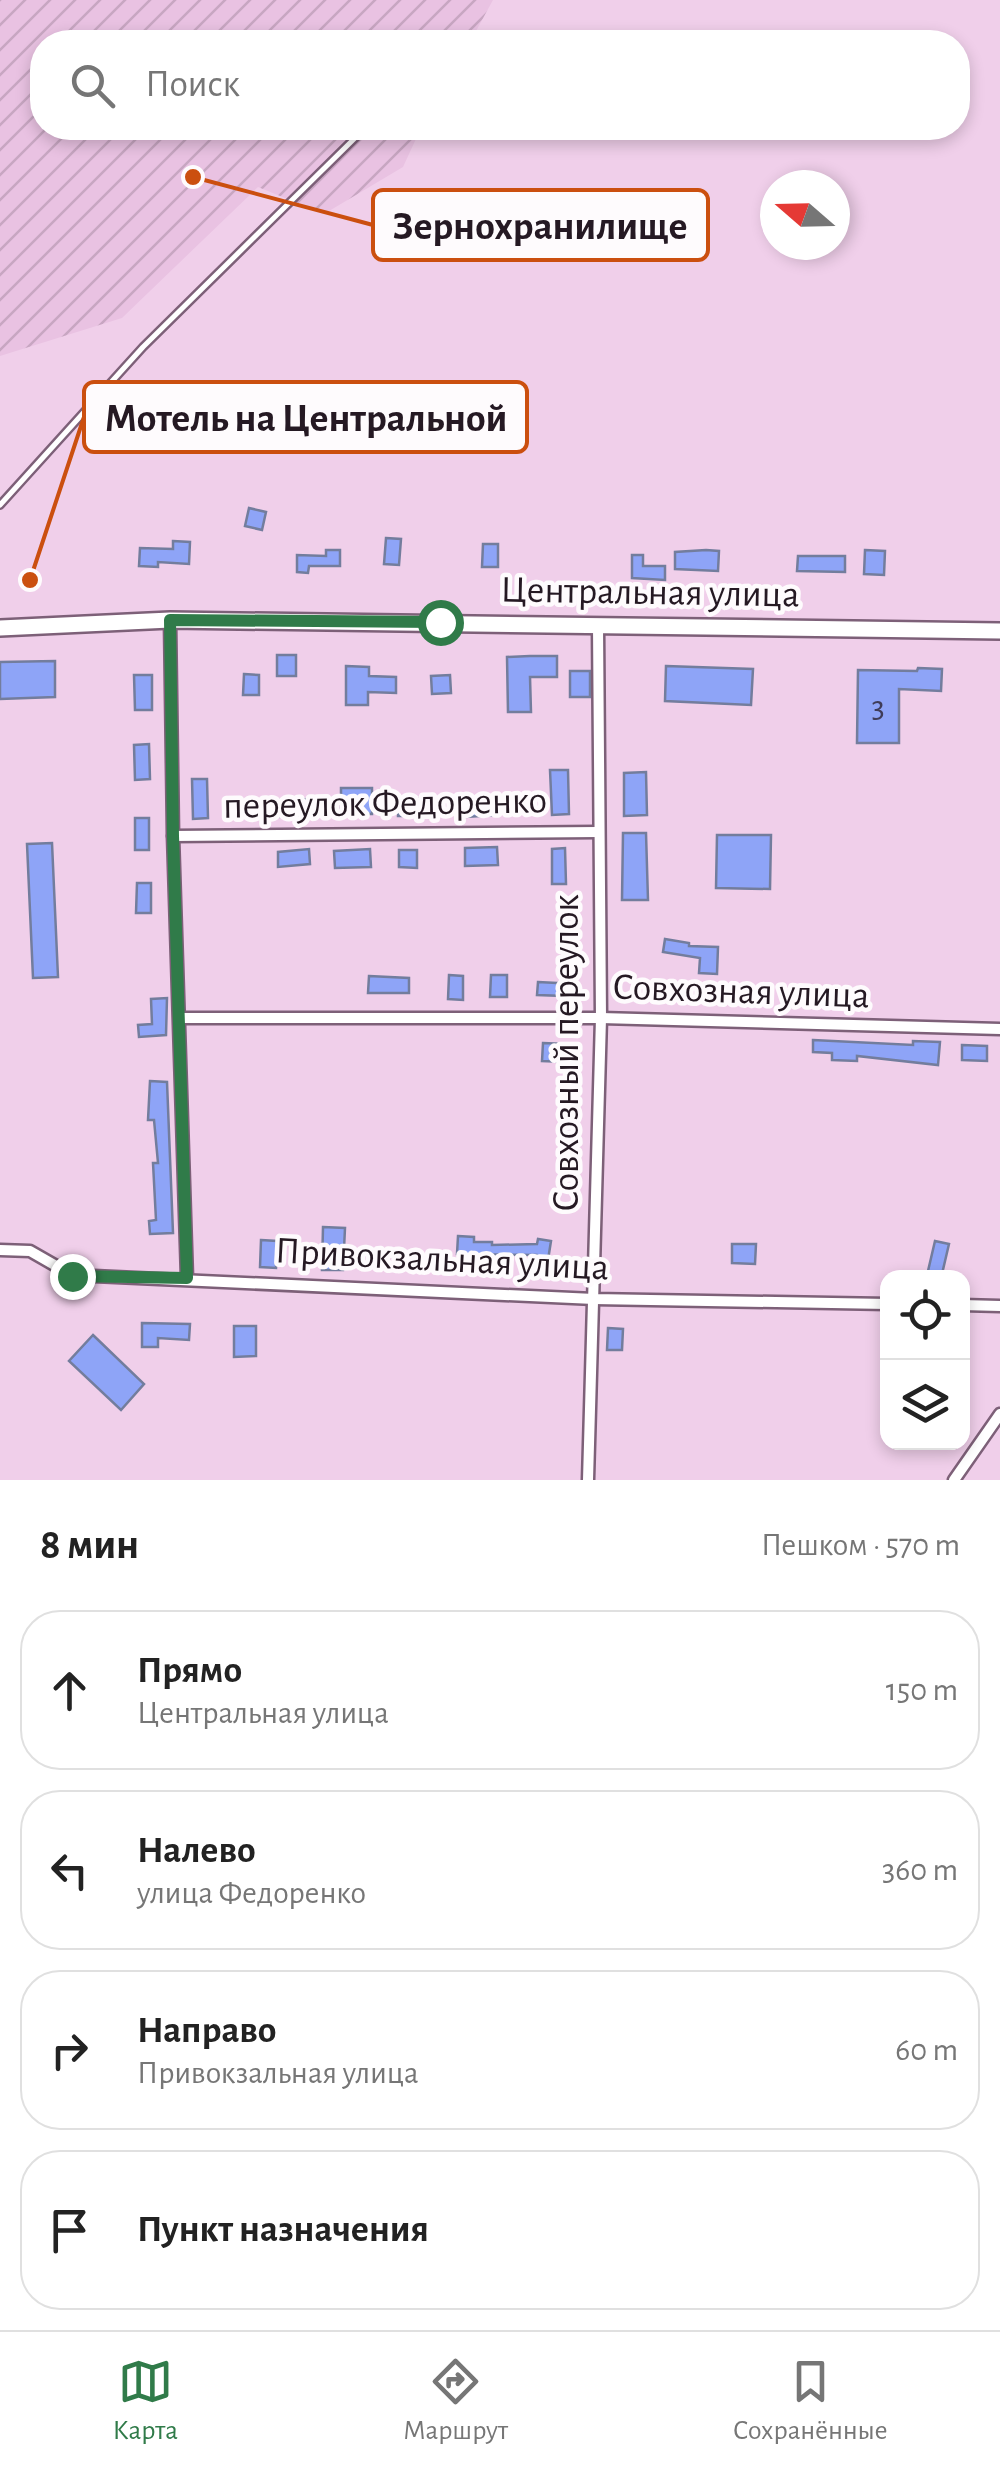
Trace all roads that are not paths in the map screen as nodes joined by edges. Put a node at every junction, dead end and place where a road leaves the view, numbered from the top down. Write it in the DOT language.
graph roads {
  1 [pos="353,140"];
  2 [pos="0,505"];
  3 [pos="170,620"];
  4 [pos="598,626"];
  5 [pos="0,628"];
  6 [pos="1000,631"];
  7 [pos="598,832"];
  8 [pos="173,836"];
  9 [pos="181,1018"];
  10 [pos="601,1018"];
  11 [pos="1000,1029"];
  12 [pos="0,1250"];
  13 [pos="187,1278"];
  14 [pos="594,1299"];
  15 [pos="880,1304"];
  16 [pos="970,1305"];
  17 [pos="1000,1306"];
  18 [pos="1000,1414"];
  19 [pos="588,1480"];
  20 [pos="954,1480"];
  1 -- 2 [label="lane"];
  3 -- 4 [label="street, Центральная улица"];
  3 -- 5 [label="street, Центральная улица"];
  3 -- 8 [label="street"];
  4 -- 6 [label="street, Центральная улица"];
  4 -- 7 [label="street, Совхозный переулок"];
  7 -- 8 [label="street, переулок Федоренко"];
  7 -- 10 [label="street, Совхозный переулок"];
  8 -- 9 [label="street"];
  9 -- 10 [label="street, Совхозная улица"];
  9 -- 13 [label="street"];
  10 -- 11 [label="street, Совхозная улица"];
  10 -- 14 [label="street, Совхозный переулок"];
  12 -- 13 [label="street, Привокзальная улица"];
  13 -- 14 [label="street, Привокзальная улица"];
  14 -- 15 [label="street, Привокзальная улица"];
  14 -- 19 [label="street, Совхозный переулок"];
  16 -- 17 [label="street"];
  18 -- 20 [label="street"];
}
